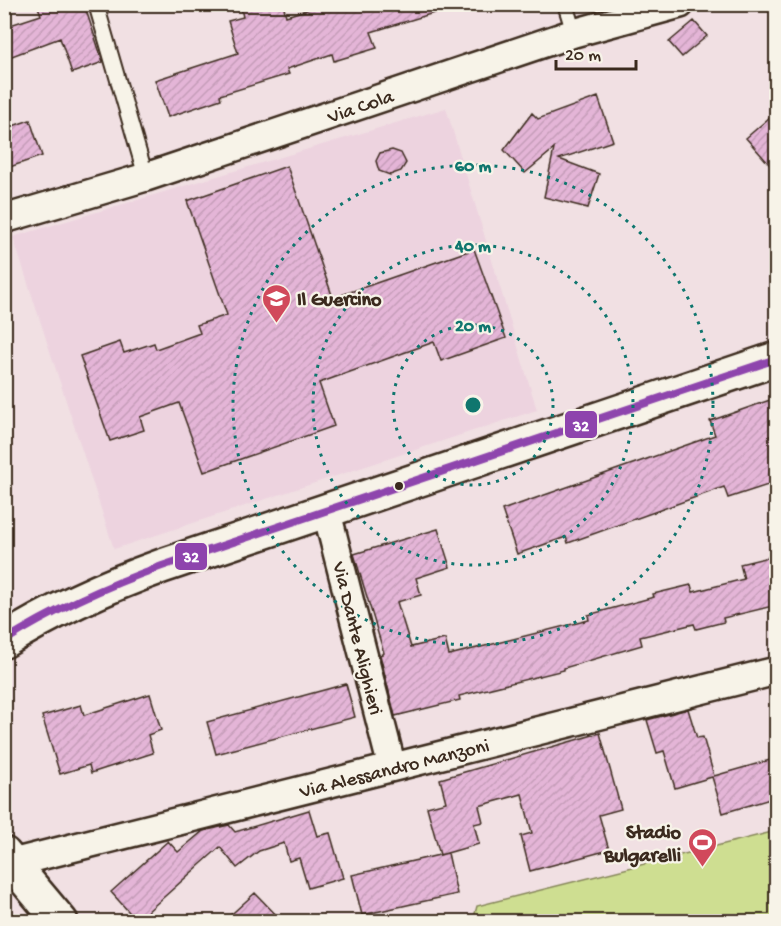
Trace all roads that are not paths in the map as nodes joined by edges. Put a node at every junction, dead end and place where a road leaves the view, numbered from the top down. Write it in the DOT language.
graph roads {
  1 [pos="96,4"];
  2 [pos="565,4"];
  3 [pos="680,4"];
  4 [pos="574,33"];
  5 [pos="146,177"];
  6 [pos="4,219"];
  7 [pos="777,359"];
  8 [pos="326,509"];
  9 [pos="4,641"];
  10 [pos="777,671"];
  11 [pos="392,768"];
  12 [pos="8,858"];
  13 [pos="62,921"];
  1 -- 5 [label="lane"];
  2 -- 4 [label="lane"];
  3 -- 4 [label="street, Via Cola"];
  4 -- 5 [label="street, Via Cola"];
  5 -- 6 [label="street, Via Cola"];
  7 -- 8 [label="street"];
  8 -- 9 [label="street"];
  8 -- 11 [label="street, Via Dante Alighieri"];
  10 -- 11 [label="street, Via Alessandro Manzoni"];
  11 -- 12 [label="street, Via Alessandro Manzoni"];
  12 -- 13 [label="street"];
}
